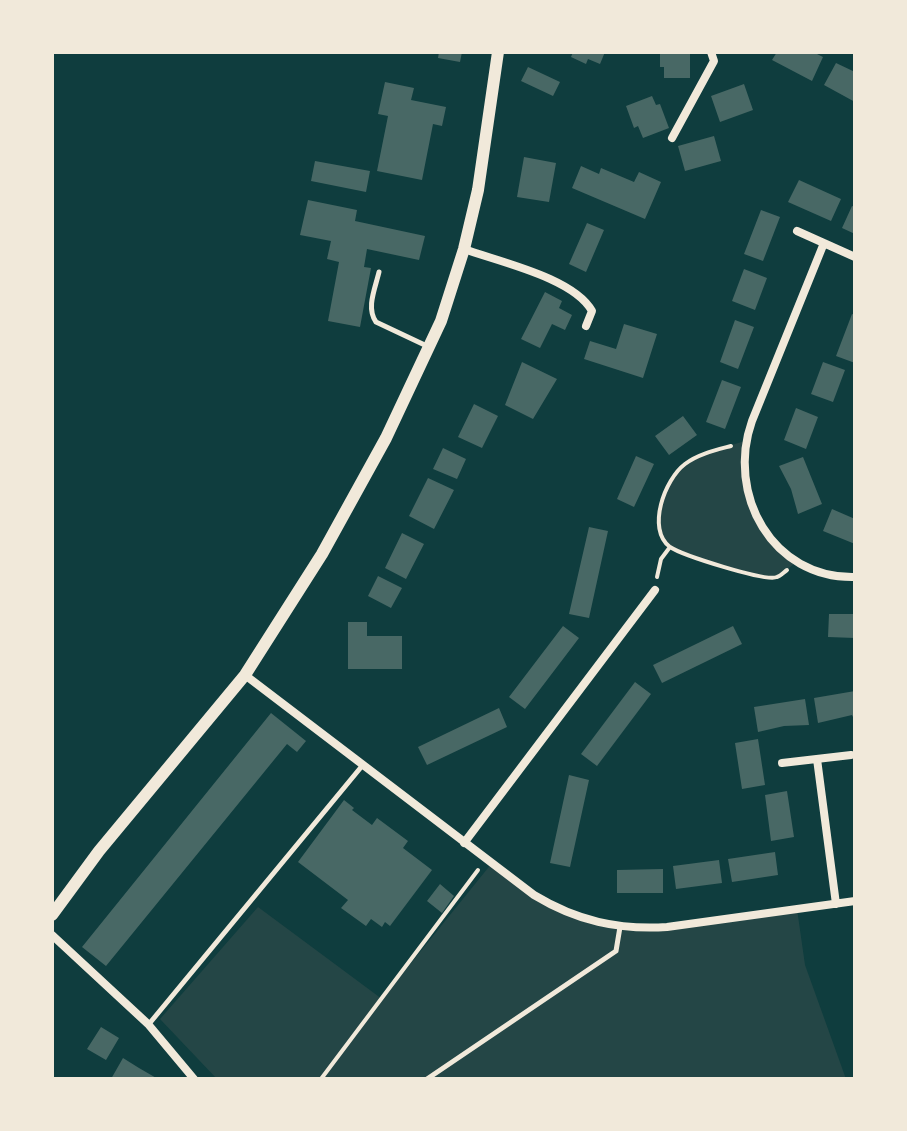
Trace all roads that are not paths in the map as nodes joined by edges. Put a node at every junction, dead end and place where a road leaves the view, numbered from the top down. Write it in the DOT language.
graph roads {
  1 [pos="498,52"];
  2 [pos="711,52"];
  3 [pos="672,138"];
  4 [pos="797,231"];
  5 [pos="824,243"];
  6 [pos="464,249"];
  7 [pos="855,257"];
  8 [pos="379,272"];
  9 [pos="586,326"];
  10 [pos="430,347"];
  11 [pos="855,577"];
  12 [pos="655,590"];
  13 [pos="245,675"];
  14 [pos="851,755"];
  15 [pos="817,759"];
  16 [pos="782,763"];
  17 [pos="362,766"];
  18 [pos="464,843"];
  19 [pos="855,901"];
  20 [pos="836,904"];
  21 [pos="52,915"];
  22 [pos="620,927"];
  23 [pos="52,935"];
  24 [pos="148,1024"];
  25 [pos="194,1079"];
  26 [pos="427,1079"];
  1 -- 6 [label="street"];
  2 -- 3 [label="street"];
  4 -- 5 [label="street"];
  5 -- 7 [label="street"];
  5 -- 11 [label="street"];
  6 -- 9 [label="street"];
  6 -- 10 [label="street"];
  8 -- 10 [label="lane"];
  10 -- 13 [label="street"];
  12 -- 18 [label="street"];
  13 -- 17 [label="street"];
  13 -- 21 [label="street"];
  14 -- 15 [label="street"];
  15 -- 16 [label="street"];
  15 -- 20 [label="street"];
  17 -- 18 [label="street"];
  17 -- 24 [label="lane"];
  18 -- 22 [label="street"];
  19 -- 20 [label="street"];
  20 -- 22 [label="street"];
  22 -- 26 [label="lane"];
  23 -- 24 [label="street"];
  24 -- 25 [label="street"];
}
